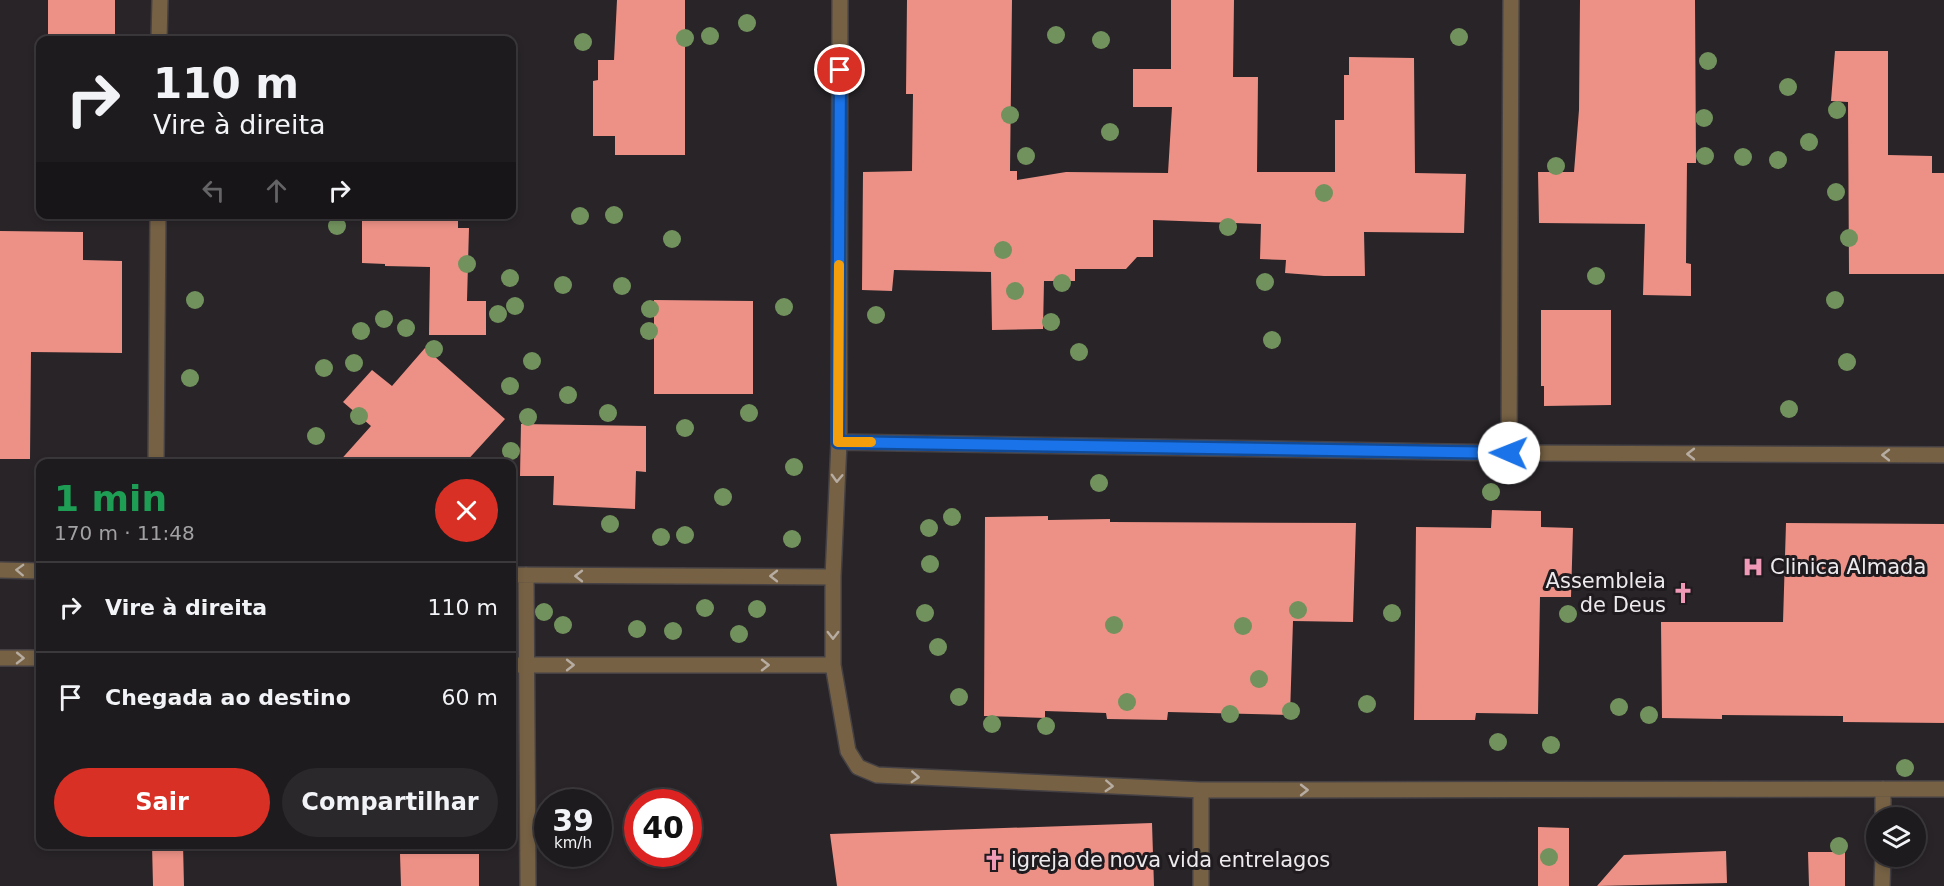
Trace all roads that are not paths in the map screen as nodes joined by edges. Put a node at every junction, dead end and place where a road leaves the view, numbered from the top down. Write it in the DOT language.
graph roads {
  1 [pos="160,0"];
  2 [pos="840,0"];
  3 [pos="1511,0"];
  4 [pos="159,36"];
  5 [pos="158,219"];
  6 [pos="838,442"];
  7 [pos="1509,453"];
  8 [pos="1944,456"];
  9 [pos="156,459"];
  10 [pos="0,570"];
  11 [pos="36,571"];
  12 [pos="519,575"];
  13 [pos="833,577"];
  14 [pos="0,658"];
  15 [pos="36,658"];
  16 [pos="516,664"];
  17 [pos="528,665"];
  18 [pos="833,665"];
  19 [pos="1883,789"];
  20 [pos="1944,789"];
  21 [pos="1201,790"];
  22 [pos="1883,807"];
  23 [pos="1883,867"];
  24 [pos="528,886"];
  25 [pos="1202,886"];
  26 [pos="1882,886"];
  1 -- 4 [label="street"];
  2 -- 6 [label="street"];
  3 -- 7 [label="street"];
  5 -- 9 [label="street"];
  6 -- 7 [label="street"];
  6 -- 13 [label="street, one-way"];
  8 -- 7 [label="street, one-way"];
  11 -- 10 [label="street, one-way"];
  13 -- 12 [label="street, one-way"];
  12 -- 17 [label="street"];
  13 -- 18 [label="street, one-way"];
  14 -- 15 [label="street, one-way"];
  16 -- 17 [label="street"];
  17 -- 18 [label="street, one-way"];
  17 -- 24 [label="street"];
  18 -- 21 [label="street, one-way"];
  19 -- 20 [label="street"];
  21 -- 19 [label="street, one-way"];
  19 -- 22 [label="street"];
  21 -- 25 [label="street"];
  23 -- 26 [label="street"];
}
